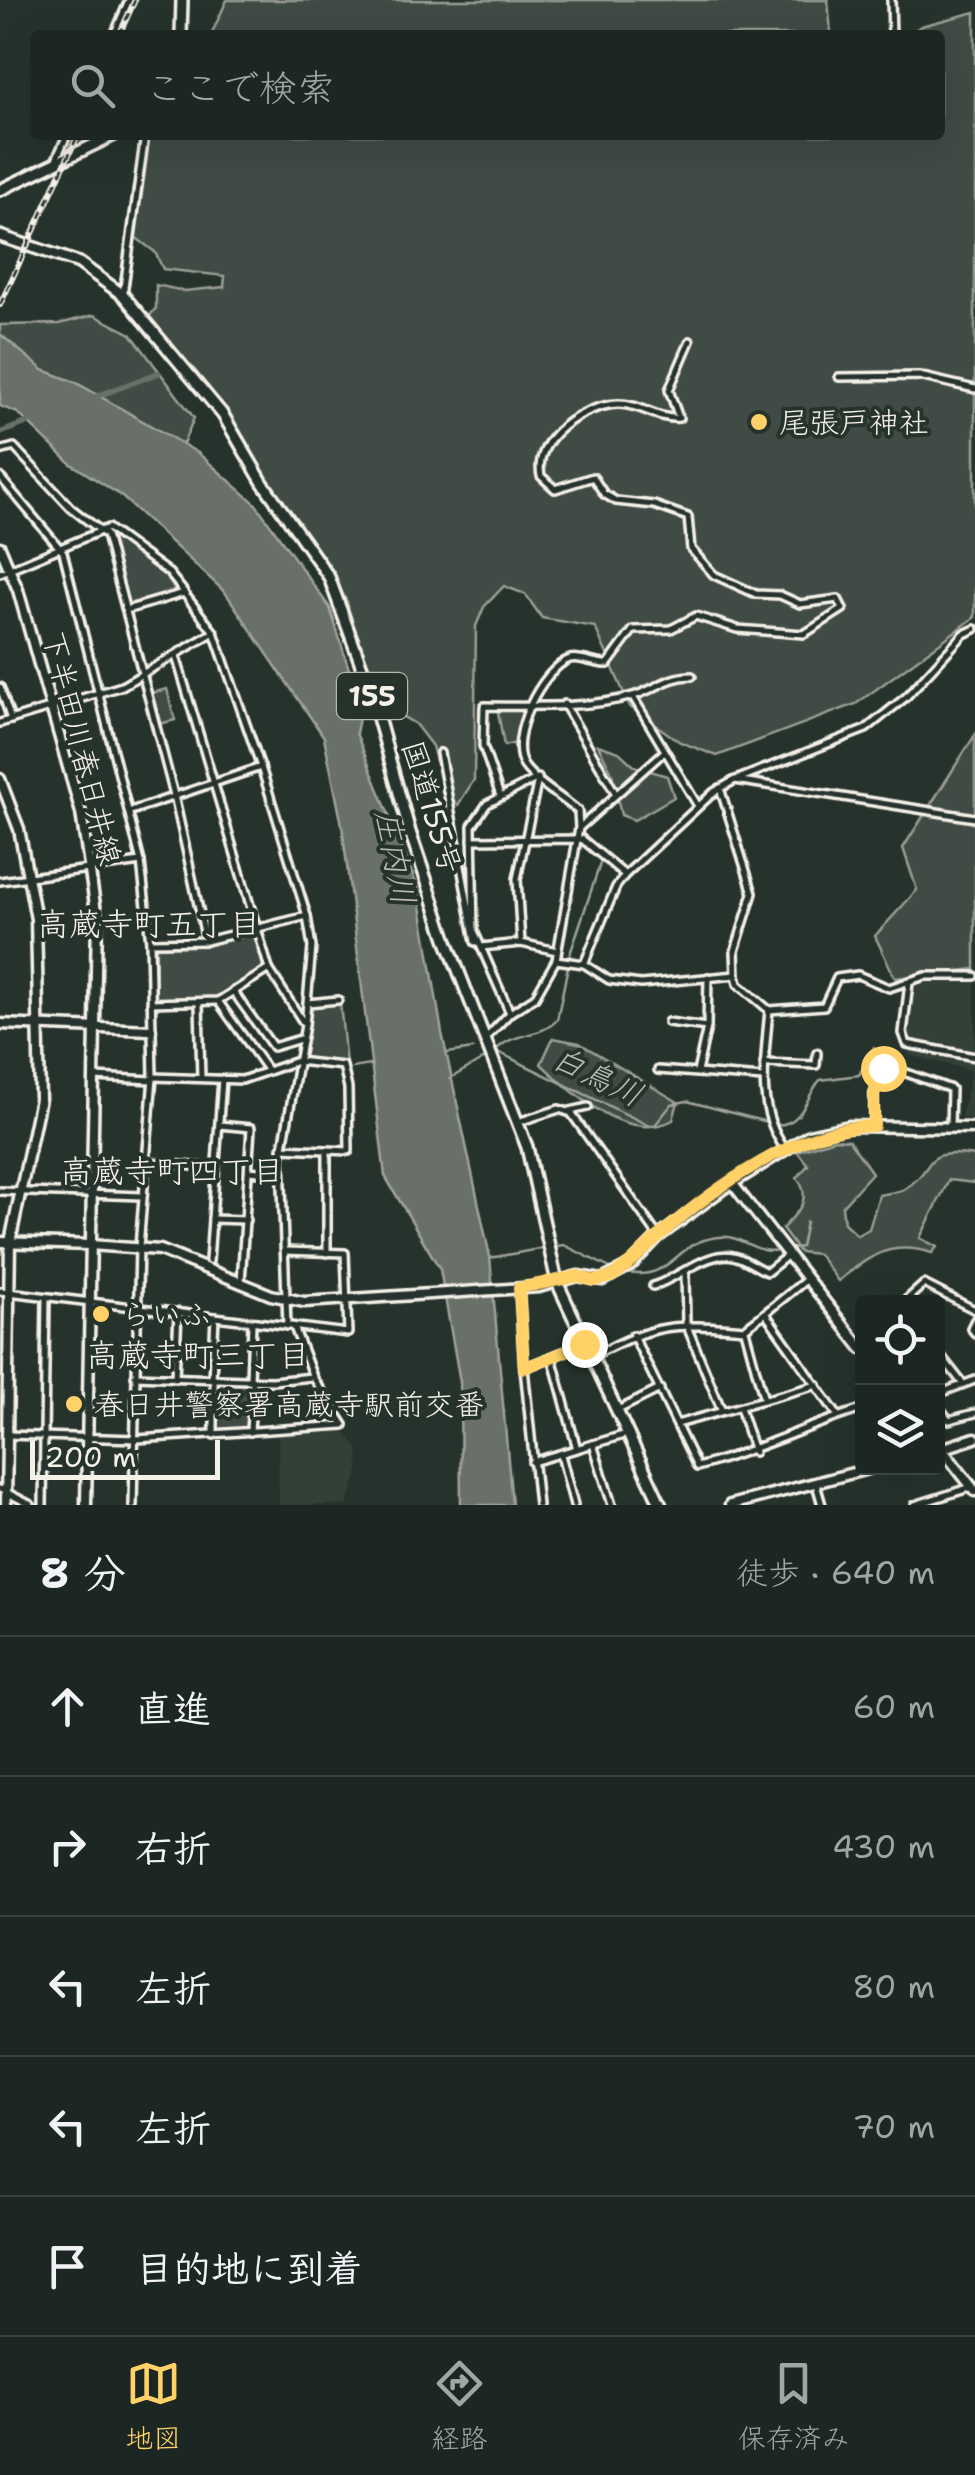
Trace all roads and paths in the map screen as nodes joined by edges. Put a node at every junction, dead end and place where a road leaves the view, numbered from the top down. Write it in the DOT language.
graph roads {
  1 [pos="129,0"];
  2 [pos="182,0"];
  3 [pos="891,0"];
  4 [pos="116,30"];
  5 [pos="181,30"];
  6 [pos="892,30"];
  7 [pos="65,140"];
  8 [pos="104,140"];
  9 [pos="144,140"];
  10 [pos="53,167"];
  11 [pos="0,190"];
  12 [pos="0,236"];
  13 [pos="123,295"];
  14 [pos="690,340"];
  15 [pos="839,377"];
  16 [pos="975,389"];
  17 [pos="0,451"];
  18 [pos="0,477"];
  19 [pos="101,530"];
  20 [pos="0,547"];
  21 [pos="60,547"];
  22 [pos="10,568"];
  23 [pos="0,573"];
  24 [pos="184,593"];
  25 [pos="126,610"];
  26 [pos="975,629"];
  27 [pos="214,632"];
  28 [pos="176,656"];
  29 [pos="143,675"];
  30 [pos="692,676"];
  31 [pos="0,687"];
  32 [pos="100,694"];
  33 [pos="633,696"];
  34 [pos="564,704"];
  35 [pos="531,706"];
  36 [pos="52,708"];
  37 [pos="11,720"];
  38 [pos="0,723"];
  39 [pos="664,751"];
  40 [pos="440,753"];
  41 [pos="261,767"];
  42 [pos="538,778"];
  43 [pos="0,779"];
  44 [pos="735,780"];
  45 [pos="216,782"];
  46 [pos="720,788"];
  47 [pos="616,794"];
  48 [pos="174,796"];
  49 [pos="500,796"];
  50 [pos="698,806"];
  51 [pos="131,810"];
  52 [pos="975,818"];
  53 [pos="580,828"];
  54 [pos="578,838"];
  55 [pos="472,840"];
  56 [pos="525,840"];
  57 [pos="140,862"];
  58 [pos="92,869"];
  59 [pos="625,875"];
  60 [pos="30,878"];
  61 [pos="0,881"];
  62 [pos="307,916"];
  63 [pos="258,928"];
  64 [pos="206,941"];
  65 [pos="150,942"];
  66 [pos="521,944"];
  67 [pos="481,947"];
  68 [pos="558,951"];
  69 [pos="559,961"];
  70 [pos="584,964"];
  71 [pos="268,969"];
  72 [pos="736,975"];
  73 [pos="975,976"];
  74 [pos="708,977"];
  75 [pos="909,984"];
  76 [pos="232,992"];
  77 [pos="338,1000"];
  78 [pos="218,1001"];
  79 [pos="199,1003"];
  80 [pos="308,1003"];
  81 [pos="151,1004"];
  82 [pos="769,1010"];
  83 [pos="510,1013"];
  84 [pos="668,1022"];
  85 [pos="0,1024"];
  86 [pos="305,1025"];
  87 [pos="707,1027"];
  88 [pos="39,1028"];
  89 [pos="95,1028"];
  90 [pos="152,1030"];
  91 [pos="302,1038"];
  92 [pos="485,1039"];
  93 [pos="817,1054"];
  94 [pos="975,1057"];
  95 [pos="297,1061"];
  96 [pos="764,1062"];
  97 [pos="658,1070"];
  98 [pos="268,1071"];
  99 [pos="697,1072"];
  100 [pos="94,1077"];
  101 [pos="153,1078"];
  102 [pos="201,1078"];
  103 [pos="762,1078"];
  104 [pos="222,1079"];
  105 [pos="588,1108"];
  106 [pos="567,1111"];
  107 [pos="518,1122"];
  108 [pos="219,1125"];
  109 [pos="874,1126"];
  110 [pos="950,1128"];
  111 [pos="975,1128"];
  112 [pos="282,1148"];
  113 [pos="785,1150"];
  114 [pos="327,1151"];
  115 [pos="146,1162"];
  116 [pos="216,1168"];
  117 [pos="249,1172"];
  118 [pos="281,1174"];
  119 [pos="732,1184"];
  120 [pos="0,1191"];
  121 [pos="22,1192"];
  122 [pos="92,1194"];
  123 [pos="143,1196"];
  124 [pos="212,1218"];
  125 [pos="246,1220"];
  126 [pos="658,1236"];
  127 [pos="5,1242"];
  128 [pos="90,1245"];
  129 [pos="139,1247"];
  130 [pos="285,1252"];
  131 [pos="327,1253"];
  132 [pos="789,1256"];
  133 [pos="209,1261"];
  134 [pos="685,1274"];
  135 [pos="808,1279"];
  136 [pos="242,1282"];
  137 [pos="557,1282"];
  138 [pos="652,1286"];
  139 [pos="519,1288"];
  140 [pos="4,1292"];
  141 [pos="912,1295"];
  142 [pos="46,1297"];
  143 [pos="286,1300"];
  144 [pos="346,1300"];
  145 [pos="90,1302"];
  146 [pos="138,1308"];
  147 [pos="975,1310"];
  148 [pos="178,1312"];
  149 [pos="765,1312"];
  150 [pos="215,1316"];
  151 [pos="975,1320"];
  152 [pos="252,1323"];
  153 [pos="686,1324"];
  154 [pos="291,1327"];
  155 [pos="744,1330"];
  156 [pos="975,1333"];
  157 [pos="634,1335"];
  158 [pos="855,1340"];
  159 [pos="584,1344"];
  160 [pos="590,1357"];
  161 [pos="552,1358"];
  162 [pos="945,1361"];
  163 [pos="524,1368"];
  164 [pos="136,1376"];
  165 [pos="313,1377"];
  166 [pos="176,1378"];
  167 [pos="213,1379"];
  168 [pos="251,1380"];
  169 [pos="975,1380"];
  170 [pos="963,1384"];
  171 [pos="817,1385"];
  172 [pos="660,1390"];
  173 [pos="945,1391"];
  174 [pos="764,1400"];
  175 [pos="740,1406"];
  176 [pos="616,1410"];
  177 [pos="722,1411"];
  178 [pos="855,1411"];
  179 [pos="975,1413"];
  180 [pos="945,1415"];
  181 [pos="838,1416"];
  182 [pos="676,1424"];
  183 [pos="250,1432"];
  184 [pos="214,1434"];
  185 [pos="628,1434"];
  186 [pos="7,1435"];
  187 [pos="43,1436"];
  188 [pos="87,1436"];
  189 [pos="132,1438"];
  190 [pos="975,1438"];
  191 [pos="593,1444"];
  192 [pos="945,1446"];
  193 [pos="577,1449"];
  194 [pos="754,1452"];
  195 [pos="561,1454"];
  196 [pos="945,1455"];
  197 [pos="532,1462"];
  198 [pos="855,1472"];
  199 [pos="816,1482"];
  200 [pos="973,1489"];
  201 [pos="3,1490"];
  202 [pos="6,1505"];
  203 [pos="31,1505"];
  204 [pos="42,1505"];
  205 [pos="86,1505"];
  206 [pos="133,1505"];
  207 [pos="538,1505"];
  208 [pos="574,1505"];
  209 [pos="612,1505"];
  210 [pos="661,1505"];
  211 [pos="730,1505"];
  212 [pos="822,1505"];
  213 [pos="915,1505"];
  1 -- 4 [label="street"];
  2 -- 5 [label="highway"];
  3 -- 6 [label="street"];
  7 -- 10 [label="street"];
  8 -- 10 [label="highway"];
  9 -- 13 [label="street"];
  10 -- 11 [label="highway"];
  12 -- 13 [label="highway, 国道155号 / 155"];
  13 -- 92 [label="highway, 国道155号 / 155"];
  14 -- 35 [label="street"];
  15 -- 16 [label="street"];
  17 -- 19 [label="street"];
  18 -- 21 [label="street"];
  19 -- 21 [label="street"];
  19 -- 24 [label="street"];
  19 -- 25 [label="street"];
  20 -- 22 [label="street, 下半田川春日井線"];
  21 -- 22 [label="street"];
  21 -- 32 [label="street"];
  22 -- 23 [label="street"];
  22 -- 36 [label="street, 下半田川春日井線"];
  24 -- 25 [label="street"];
  24 -- 27 [label="street"];
  25 -- 29 [label="street"];
  26 -- 44 [label="street"];
  27 -- 28 [label="street"];
  27 -- 41 [label="street"];
  28 -- 29 [label="street"];
  28 -- 45 [label="street"];
  29 -- 32 [label="street"];
  29 -- 48 [label="street"];
  30 -- 33 [label="street"];
  31 -- 37 [label="street"];
  32 -- 36 [label="street"];
  32 -- 51 [label="street"];
  33 -- 34 [label="street"];
  33 -- 39 [label="street"];
  34 -- 35 [label="street"];
  34 -- 47 [label="street"];
  35 -- 42 [label="street"];
  35 -- 49 [label="street"];
  36 -- 37 [label="street"];
  36 -- 58 [label="street, 下半田川春日井線"];
  37 -- 38 [label="street"];
  39 -- 47 [label="street"];
  39 -- 50 [label="street"];
  40 -- 67 [label="street"];
  41 -- 45 [label="street"];
  41 -- 62 [label="street"];
  42 -- 49 [label="street"];
  42 -- 53 [label="street"];
  42 -- 56 [label="street"];
  43 -- 60 [label="street"];
  44 -- 46 [label="street"];
  44 -- 52 [label="street"];
  45 -- 48 [label="street"];
  45 -- 63 [label="street"];
  46 -- 50 [label="street"];
  46 -- 72 [label="street"];
  47 -- 53 [label="street"];
  48 -- 51 [label="street"];
  48 -- 64 [label="street"];
  49 -- 55 [label="street"];
  50 -- 59 [label="street"];
  51 -- 57 [label="street"];
  53 -- 54 [label="street"];
  54 -- 56 [label="street"];
  54 -- 59 [label="street"];
  54 -- 68 [label="street"];
  55 -- 56 [label="street"];
  55 -- 67 [label="street"];
  56 -- 66 [label="street"];
  57 -- 58 [label="street"];
  57 -- 65 [label="street"];
  58 -- 60 [label="street"];
  58 -- 89 [label="street, 下半田川春日井線"];
  59 -- 70 [label="street"];
  60 -- 61 [label="street"];
  60 -- 88 [label="street"];
  62 -- 63 [label="street"];
  62 -- 80 [label="street"];
  63 -- 64 [label="street"];
  63 -- 71 [label="street"];
  64 -- 65 [label="street"];
  65 -- 81 [label="street"];
  66 -- 67 [label="street"];
  66 -- 68 [label="street"];
  67 -- 83 [label="street"];
  68 -- 69 [label="street"];
  69 -- 70 [label="street"];
  69 -- 83 [label="street"];
  70 -- 74 [label="street"];
  71 -- 76 [label="street"];
  71 -- 86 [label="street"];
  72 -- 74 [label="street"];
  72 -- 82 [label="street"];
  73 -- 75 [label="street"];
  74 -- 87 [label="street"];
  75 -- 82 [label="street"];
  75 -- 94 [label="street"];
  76 -- 78 [label="street"];
  76 -- 91 [label="street"];
  77 -- 80 [label="street"];
  78 -- 79 [label="street"];
  78 -- 98 [label="street"];
  79 -- 81 [label="street"];
  79 -- 102 [label="street"];
  80 -- 86 [label="street"];
  81 -- 90 [label="street"];
  82 -- 96 [label="street"];
  83 -- 92 [label="street"];
  84 -- 87 [label="street"];
  85 -- 88 [label="street"];
  86 -- 91 [label="street"];
  87 -- 99 [label="street"];
  88 -- 89 [label="street"];
  88 -- 121 [label="street"];
  89 -- 90 [label="street"];
  89 -- 100 [label="street, 下半田川春日井線"];
  90 -- 101 [label="street"];
  91 -- 95 [label="street"];
  92 -- 107 [label="highway, 国道155号 / 155"];
  93 -- 96 [label="street"];
  95 -- 98 [label="street"];
  95 -- 112 [label="street"];
  95 -- 114 [label="street"];
  96 -- 103 [label="street"];
  97 -- 99 [label="street"];
  98 -- 104 [label="street"];
  99 -- 103 [label="street"];
  100 -- 101 [label="street"];
  100 -- 122 [label="street, 下半田川春日井線"];
  101 -- 102 [label="street"];
  101 -- 115 [label="street"];
  102 -- 104 [label="street"];
  103 -- 113 [label="street"];
  104 -- 108 [label="street"];
  105 -- 106 [label="street"];
  106 -- 107 [label="street"];
  106 -- 126 [label="street"];
  107 -- 137 [label="highway, 国道155号 / 155"];
  108 -- 116 [label="street"];
  108 -- 117 [label="street"];
  109 -- 110 [label="street"];
  109 -- 110 [label="street"];
  109 -- 113 [label="street"];
  110 -- 111 [label="street"];
  112 -- 114 [label="street"];
  112 -- 118 [label="street"];
  113 -- 119 [label="street"];
  114 -- 131 [label="street"];
  115 -- 116 [label="street"];
  115 -- 123 [label="street"];
  116 -- 124 [label="street"];
  117 -- 118 [label="street"];
  117 -- 125 [label="street"];
  118 -- 130 [label="street"];
  119 -- 126 [label="street"];
  119 -- 132 [label="street"];
  120 -- 121 [label="street"];
  121 -- 122 [label="street"];
  121 -- 127 [label="street"];
  122 -- 123 [label="street"];
  122 -- 128 [label="street, 下半田川春日井線"];
  123 -- 129 [label="street"];
  124 -- 125 [label="street"];
  124 -- 133 [label="street"];
  125 -- 136 [label="street"];
  126 -- 137 [label="street"];
  127 -- 128 [label="street"];
  127 -- 140 [label="street"];
  128 -- 129 [label="street"];
  128 -- 145 [label="street, 下半田川春日井線"];
  129 -- 136 [label="street"];
  129 -- 146 [label="street"];
  130 -- 131 [label="street"];
  130 -- 143 [label="street"];
  131 -- 144 [label="street"];
  132 -- 134 [label="street"];
  132 -- 135 [label="street"];
  134 -- 138 [label="street"];
  134 -- 153 [label="street"];
  135 -- 149 [label="street"];
  135 -- 158 [label="street"];
  136 -- 143 [label="street"];
  137 -- 139 [label="street"];
  137 -- 159 [label="highway, 国道155号 / 155"];
  139 -- 144 [label="street"];
  139 -- 163 [label="street"];
  140 -- 142 [label="street"];
  140 -- 186 [label="street"];
  141 -- 147 [label="street"];
  142 -- 145 [label="street"];
  142 -- 187 [label="street"];
  143 -- 144 [label="street"];
  143 -- 154 [label="street"];
  144 -- 154 [label="street"];
  145 -- 146 [label="street"];
  145 -- 188 [label="street, 下半田川春日井線"];
  146 -- 148 [label="street"];
  146 -- 164 [label="street"];
  148 -- 150 [label="street"];
  148 -- 166 [label="street"];
  149 -- 155 [label="street"];
  149 -- 171 [label="street"];
  150 -- 152 [label="street"];
  150 -- 167 [label="street"];
  151 -- 156 [label="street"];
  152 -- 154 [label="street"];
  152 -- 168 [label="street"];
  153 -- 155 [label="street"];
  153 -- 157 [label="street"];
  153 -- 177 [label="street"];
  154 -- 165 [label="street"];
  155 -- 174 [label="street"];
  157 -- 160 [label="street"];
  157 -- 172 [label="street"];
  159 -- 160 [label="highway, 国道155号 / 155"];
  159 -- 161 [label="street"];
  160 -- 176 [label="highway, 国道155号 / 155"];
  161 -- 163 [label="street"];
  161 -- 193 [label="street"];
  162 -- 170 [label="street"];
  163 -- 197 [label="street"];
  164 -- 166 [label="street"];
  164 -- 189 [label="street"];
  165 -- 168 [label="street"];
  165 -- 183 [label="street"];
  166 -- 167 [label="street"];
  167 -- 168 [label="street"];
  167 -- 184 [label="street"];
  168 -- 183 [label="street"];
  169 -- 170 [label="street"];
  170 -- 173 [label="street"];
  171 -- 174 [label="street"];
  171 -- 181 [label="street"];
  172 -- 176 [label="street"];
  172 -- 182 [label="street"];
  174 -- 175 [label="street"];
  175 -- 177 [label="street"];
  175 -- 194 [label="street"];
  176 -- 185 [label="highway, 国道155号 / 155"];
  177 -- 182 [label="street"];
  178 -- 181 [label="street"];
  179 -- 180 [label="street"];
  181 -- 194 [label="street"];
  182 -- 194 [label="street"];
  183 -- 184 [label="street"];
  184 -- 189 [label="street"];
  185 -- 191 [label="street"];
  185 -- 210 [label="highway, 国道155号 / 155"];
  186 -- 187 [label="street"];
  186 -- 201 [label="street"];
  187 -- 188 [label="street"];
  187 -- 204 [label="street"];
  188 -- 189 [label="street"];
  188 -- 205 [label="street, 下半田川春日井線"];
  189 -- 206 [label="street"];
  190 -- 192 [label="street"];
  191 -- 193 [label="street"];
  191 -- 209 [label="street"];
  193 -- 195 [label="street"];
  195 -- 197 [label="street"];
  195 -- 208 [label="street"];
  196 -- 200 [label="street"];
  197 -- 207 [label="street"];
  198 -- 199 [label="street"];
  199 -- 211 [label="street"];
  199 -- 212 [label="street"];
  200 -- 213 [label="street"];
  201 -- 202 [label="street"];
  201 -- 203 [label="street"];
}
